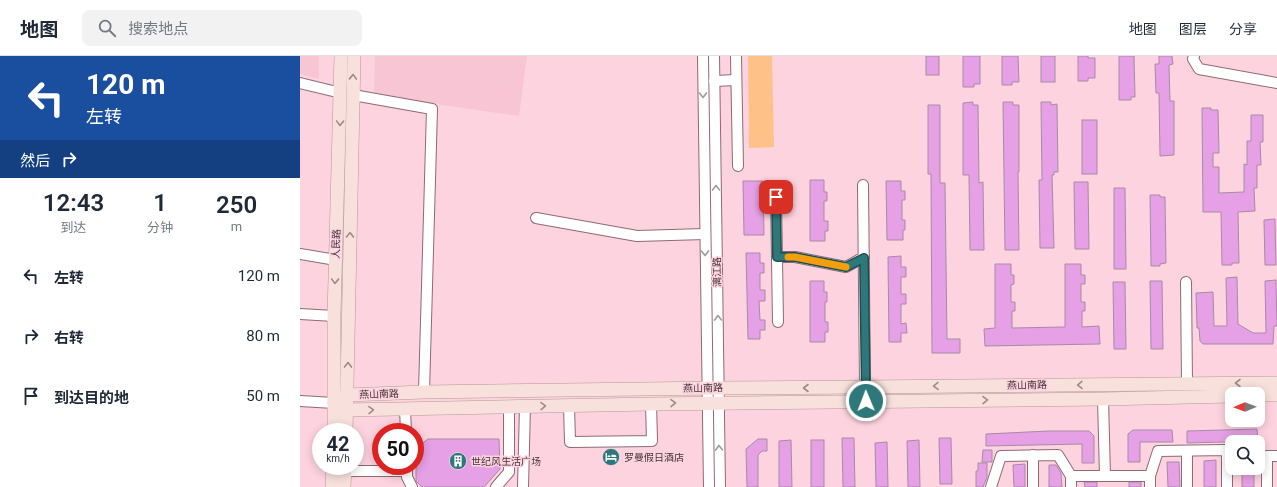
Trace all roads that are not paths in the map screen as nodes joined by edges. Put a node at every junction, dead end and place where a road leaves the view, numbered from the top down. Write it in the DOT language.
graph roads {
  1 [pos="342,56"];
  2 [pos="354,56"];
  3 [pos="703,56"];
  4 [pos="714,56"];
  5 [pos="736,56"];
  6 [pos="1194,56"];
  7 [pos="736,80"];
  8 [pos="714,81"];
  9 [pos="300,83"];
  10 [pos="1277,83"];
  11 [pos="347,94"];
  12 [pos="738,166"];
  13 [pos="863,185"];
  14 [pos="776,197"];
  15 [pos="536,218"];
  16 [pos="705,234"];
  17 [pos="300,254"];
  18 [pos="777,257"];
  19 [pos="864,258"];
  20 [pos="336,260"];
  21 [pos="1186,282"];
  22 [pos="300,314"];
  23 [pos="334,316"];
  24 [pos="778,322"];
  25 [pos="1187,383"];
  26 [pos="1277,383"];
  27 [pos="1103,384"];
  28 [pos="963,386"];
  29 [pos="865,387"];
  30 [pos="713,388"];
  31 [pos="560,390"];
  32 [pos="424,392"];
  33 [pos="348,395"];
  34 [pos="1265,395"];
  35 [pos="1277,395"];
  36 [pos="1225,396"];
  37 [pos="1104,399"];
  38 [pos="963,400"];
  39 [pos="300,401"];
  40 [pos="866,401"];
  41 [pos="334,403"];
  42 [pos="713,403"];
  43 [pos="651,404"];
  44 [pos="565,405"];
  45 [pos="525,406"];
  46 [pos="509,407"];
  47 [pos="405,409"];
  48 [pos="347,410"];
  49 [pos="334,423"];
  50 [pos="346,423"];
  51 [pos="406,423"];
  52 [pos="1187,451"];
  53 [pos="1033,455"];
  54 [pos="1277,456"];
  55 [pos="338,475"];
  56 [pos="342,475"];
  57 [pos="407,475"];
  58 [pos="1071,476"];
  59 [pos="1105,476"];
  60 [pos="1150,476"];
  61 [pos="332,487"];
  62 [pos="344,487"];
  63 [pos="412,487"];
  64 [pos="496,487"];
  65 [pos="523,487"];
  66 [pos="709,487"];
  67 [pos="720,487"];
  68 [pos="991,487"];
  69 [pos="1033,487"];
  70 [pos="1071,487"];
  71 [pos="1150,487"];
  72 [pos="1187,487"];
  73 [pos="1227,487"];
  74 [pos="1267,487"];
  1 -- 11 [label="main road, 人民路"];
  11 -- 2 [label="main road, 人民路, one-way"];
  3 -- 16 [label="street, 漓江路, one-way"];
  4 -- 8 [label="street, 漓江路"];
  5 -- 7 [label="street"];
  6 -- 10 [label="street"];
  7 -- 8 [label="street"];
  7 -- 12 [label="street"];
  30 -- 8 [label="street, 漓江路, one-way"];
  9 -- 11 [label="street"];
  11 -- 20 [label="main road, 人民路, one-way"];
  11 -- 32 [label="street"];
  33 -- 11 [label="main road, 人民路, one-way"];
  13 -- 19 [label="street"];
  14 -- 18 [label="street"];
  15 -- 16 [label="street"];
  16 -- 30 [label="street, 漓江路, one-way"];
  17 -- 20 [label="street"];
  18 -- 19 [label="street"];
  18 -- 24 [label="street"];
  19 -- 29 [label="street"];
  20 -- 23 [label="main road, 人民路, one-way"];
  21 -- 25 [label="street"];
  22 -- 23 [label="street"];
  23 -- 41 [label="main road, 人民路"];
  26 -- 25 [label="main road, 燕山南路, one-way"];
  25 -- 27 [label="main road, 燕山南路"];
  27 -- 28 [label="main road, 燕山南路, one-way"];
  27 -- 37 [label="main road"];
  28 -- 29 [label="main road, 燕山南路, one-way"];
  28 -- 38 [label="main road"];
  29 -- 30 [label="main road, 燕山南路, one-way"];
  29 -- 40 [label="main road"];
  30 -- 31 [label="main road, 燕山南路"];
  30 -- 42 [label="street, 漓江路"];
  31 -- 32 [label="main road, 燕山南路"];
  31 -- 44 [label="main road"];
  32 -- 33 [label="main road, 燕山南路"];
  33 -- 41 [label="main road, 燕山南路"];
  33 -- 48 [label="main road, 人民路"];
  34 -- 35 [label="main road"];
  36 -- 37 [label="main road, 燕山南路"];
  38 -- 37 [label="main road, 燕山南路, one-way"];
  37 -- 59 [label="street"];
  38 -- 40 [label="main road, 燕山南路"];
  39 -- 41 [label="street"];
  40 -- 42 [label="main road, 燕山南路"];
  41 -- 48 [label="main road, 燕山南路"];
  41 -- 49 [label="main road, 人民路"];
  43 -- 42 [label="main road, 燕山南路, one-way"];
  42 -- 66 [label="street, 漓江路"];
  67 -- 42 [label="street, 漓江路, one-way"];
  43 -- 44 [label="main road, 燕山南路"];
  43 -- 44 [label="street"];
  45 -- 44 [label="main road, 燕山南路, one-way"];
  45 -- 46 [label="main road, 燕山南路"];
  45 -- 65 [label="street"];
  46 -- 47 [label="main road, 燕山南路"];
  46 -- 64 [label="street"];
  48 -- 47 [label="main road, 燕山南路, one-way"];
  47 -- 51 [label="street"];
  48 -- 50 [label="main road, 人民路"];
  52 -- 60 [label="street"];
  52 -- 72 [label="street"];
  52 -- 73 [label="street"];
  53 -- 58 [label="street"];
  53 -- 68 [label="street"];
  53 -- 69 [label="street"];
  54 -- 74 [label="street"];
  55 -- 61 [label="main road"];
  56 -- 62 [label="main road"];
  57 -- 63 [label="street"];
  58 -- 59 [label="street"];
  58 -- 70 [label="street"];
  59 -- 60 [label="street"];
  60 -- 71 [label="street"];
}
